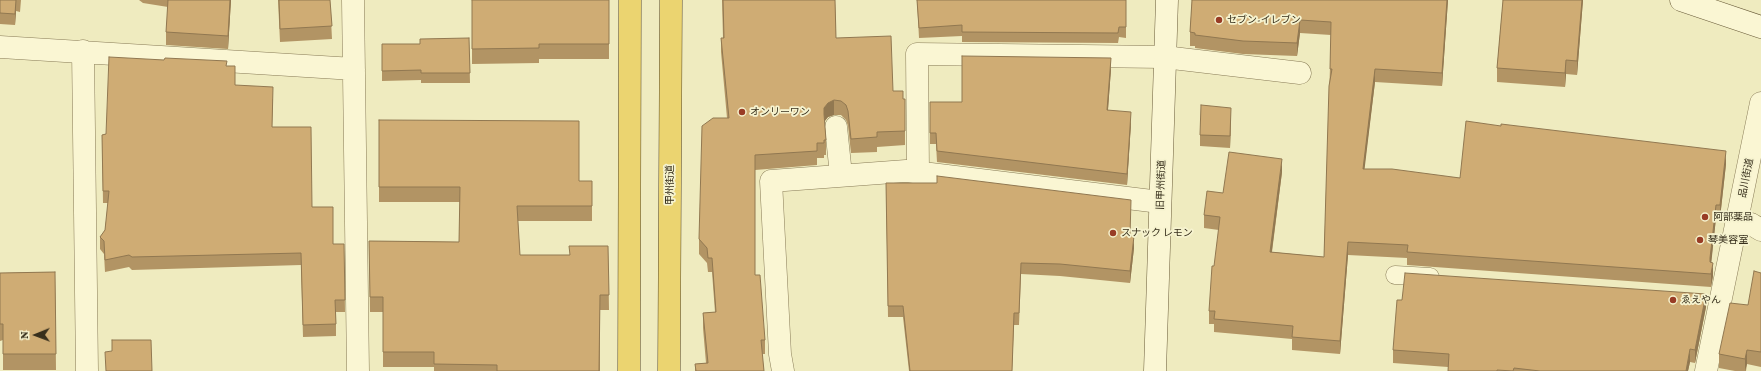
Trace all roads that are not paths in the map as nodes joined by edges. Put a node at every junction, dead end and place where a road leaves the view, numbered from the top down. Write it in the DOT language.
graph roads {
  1 [pos="353,0"];
  2 [pos="630,0"];
  3 [pos="671,0"];
  4 [pos="1167,0"];
  5 [pos="1681,0"];
  6 [pos="1761,27"];
  7 [pos="0,47"];
  8 [pos="83,51"];
  9 [pos="1164,57"];
  10 [pos="354,69"];
  11 [pos="1300,73"];
  12 [pos="1761,103"];
  13 [pos="836,127"];
  14 [pos="918,172"];
  15 [pos="841,176"];
  16 [pos="1160,202"];
  17 [pos="1737,221"];
  18 [pos="1761,230"];
  19 [pos="1395,275"];
  20 [pos="1450,279"];
  21 [pos="87,371"];
  22 [pos="358,371"];
  23 [pos="629,371"];
  24 [pos="669,371"];
  25 [pos="783,371"];
  26 [pos="1155,371"];
  27 [pos="1706,371"];
  1 -- 10 [label="street"];
  2 -- 23 [label="highway"];
  3 -- 24 [label="highway, 甲州街道"];
  4 -- 9 [label="street, 旧甲州街道"];
  5 -- 6 [label="street"];
  7 -- 8 [label="street"];
  8 -- 10 [label="street"];
  8 -- 21 [label="street"];
  9 -- 11 [label="street"];
  9 -- 14 [label="street"];
  9 -- 16 [label="street, 旧甲州街道"];
  10 -- 22 [label="street"];
  12 -- 17 [label="street, 品川街道"];
  13 -- 15 [label="street"];
  14 -- 15 [label="street"];
  14 -- 16 [label="street"];
  15 -- 25 [label="street"];
  16 -- 26 [label="street, 旧甲州街道"];
  17 -- 18 [label="street"];
  17 -- 27 [label="street, 品川街道"];
  19 -- 20 [label="lane"];
}
